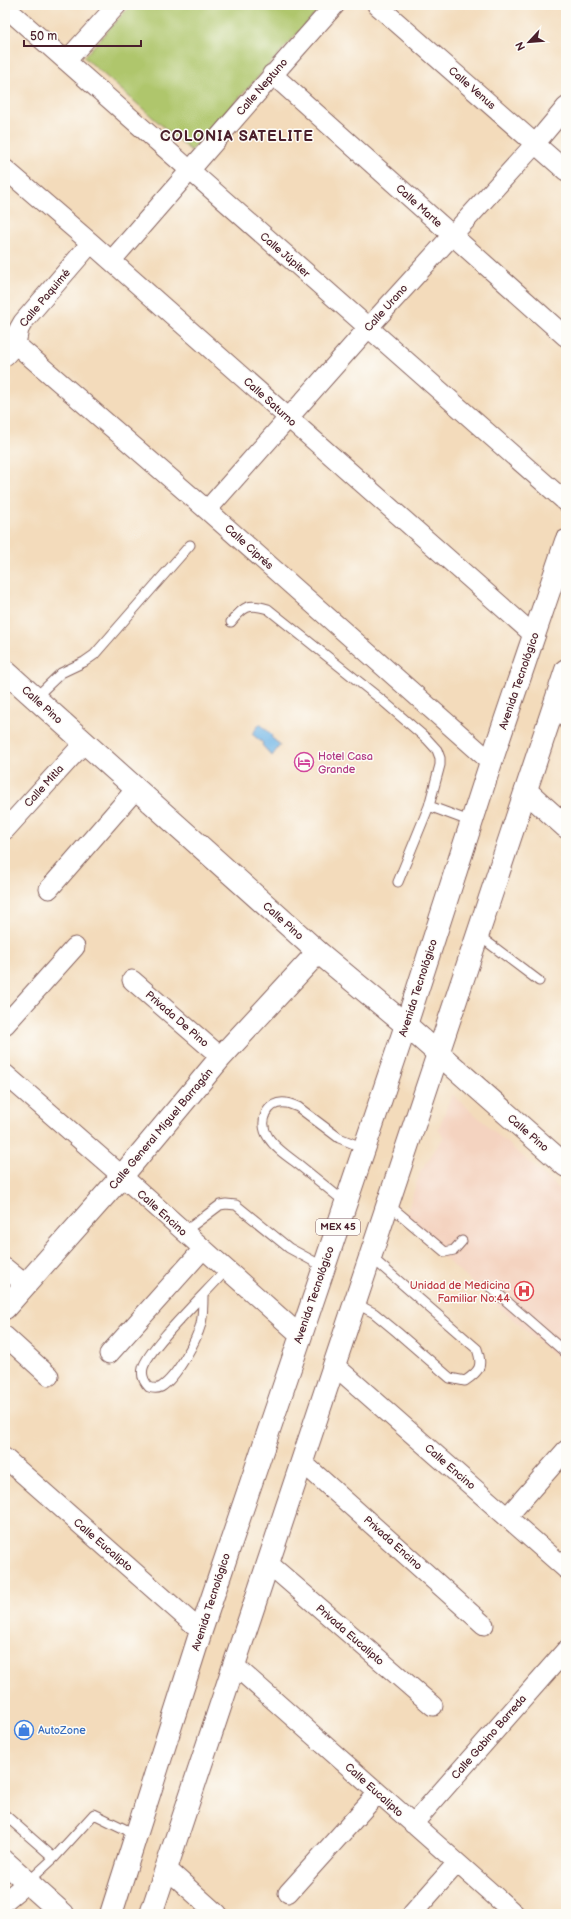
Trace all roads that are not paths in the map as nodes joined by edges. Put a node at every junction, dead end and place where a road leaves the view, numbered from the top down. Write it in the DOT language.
graph roads {
  1 [pos="117,5"];
  2 [pos="334,5"];
  3 [pos="377,5"];
  4 [pos="5,7"];
  5 [pos="66,61"];
  6 [pos="272,74"];
  7 [pos="566,107"];
  8 [pos="536,144"];
  9 [pos="5,169"];
  10 [pos="566,171"];
  11 [pos="191,172"];
  12 [pos="452,235"];
  13 [pos="91,243"];
  14 [pos="111,261"];
  15 [pos="368,328"];
  16 [pos="566,337"];
  17 [pos="9,345"];
  18 [pos="288,418"];
  19 [pos="566,502"];
  20 [pos="207,510"];
  21 [pos="566,541"];
  22 [pos="190,545"];
  23 [pos="231,622"];
  24 [pos="534,636"];
  25 [pos="566,670"];
  26 [pos="5,671"];
  27 [pos="35,698"];
  28 [pos="559,717"];
  29 [pos="84,743"];
  30 [pos="491,762"];
  31 [pos="136,789"];
  32 [pos="526,792"];
  33 [pos="429,806"];
  34 [pos="472,822"];
  35 [pos="566,827"];
  36 [pos="5,830"];
  37 [pos="398,882"];
  38 [pos="49,889"];
  39 [pos="478,935"];
  40 [pos="75,947"];
  41 [pos="318,952"];
  42 [pos="132,980"];
  43 [pos="539,981"];
  44 [pos="5,1024"];
  45 [pos="406,1025"];
  46 [pos="438,1053"];
  47 [pos="221,1057"];
  48 [pos="5,1074"];
  49 [pos="364,1148"];
  50 [pos="566,1166"];
  51 [pos="122,1176"];
  52 [pos="346,1203"];
  53 [pos="388,1204"];
  54 [pos="184,1232"];
  55 [pos="462,1241"];
  56 [pos="203,1249"];
  57 [pos="370,1256"];
  58 [pos="324,1267"];
  59 [pos="5,1268"];
  60 [pos="226,1270"];
  61 [pos="26,1285"];
  62 [pos="488,1286"];
  63 [pos="203,1296"];
  64 [pos="355,1303"];
  65 [pos="5,1308"];
  66 [pos="5,1336"];
  67 [pos="301,1336"];
  68 [pos="109,1354"];
  69 [pos="566,1354"];
  70 [pos="334,1365"];
  71 [pos="49,1376"];
  72 [pos="566,1450"];
  73 [pos="5,1458"];
  74 [pos="302,1462"];
  75 [pos="507,1517"];
  76 [pos="564,1562"];
  77 [pos="268,1564"];
  78 [pos="484,1625"];
  79 [pos="201,1631"];
  80 [pos="566,1650"];
  81 [pos="234,1665"];
  82 [pos="433,1706"];
  83 [pos="378,1793"];
  84 [pos="5,1815"];
  85 [pos="413,1824"];
  86 [pos="136,1835"];
  87 [pos="54,1858"];
  88 [pos="5,1862"];
  89 [pos="457,1863"];
  90 [pos="166,1868"];
  91 [pos="28,1882"];
  92 [pos="288,1893"];
  93 [pos="5,1901"];
  94 [pos="63,1914"];
  95 [pos="111,1914"];
  96 [pos="150,1914"];
  97 [pos="217,1914"];
  98 [pos="412,1914"];
  99 [pos="515,1914"];
  1 -- 5 [label="street"];
  2 -- 6 [label="street, Calle Neptuno"];
  3 -- 8 [label="street, Calle Venus"];
  4 -- 5 [label="street, Calle Júpiter"];
  5 -- 11 [label="street, Calle Júpiter"];
  6 -- 11 [label="street, Calle Neptuno"];
  6 -- 12 [label="street, Calle Marte"];
  7 -- 8 [label="street, Calle Urano"];
  8 -- 10 [label="street, Calle Venus"];
  8 -- 12 [label="street, Calle Urano"];
  9 -- 13 [label="street, Calle Saturno"];
  11 -- 14 [label="street, Calle Neptuno"];
  11 -- 15 [label="street, Calle Júpiter"];
  12 -- 15 [label="street, Calle Urano"];
  12 -- 16 [label="street, Calle Marte"];
  13 -- 14 [label="street, Calle Saturno"];
  13 -- 17 [label="street, Calle Paquimé"];
  14 -- 18 [label="street, Calle Saturno"];
  15 -- 18 [label="street, Calle Urano"];
  15 -- 19 [label="street, Calle Júpiter"];
  17 -- 20 [label="street, Calle Ciprés"];
  18 -- 20 [label="street, Calle Urano"];
  18 -- 24 [label="street, Calle Saturno"];
  20 -- 30 [label="street, Calle Ciprés"];
  21 -- 24 [label="main road, Avenida Tecnológico / MEX 45"];
  22 -- 27 [label="lane"];
  23 -- 33 [label="lane"];
  24 -- 30 [label="main road, Avenida Tecnológico / MEX 45"];
  25 -- 28 [label="main road, MEX 45"];
  26 -- 27 [label="main road, Calle Pino"];
  27 -- 29 [label="main road, Calle Pino"];
  28 -- 32 [label="main road, MEX 45"];
  29 -- 31 [label="main road, Calle Pino"];
  29 -- 36 [label="street, Calle Mitla"];
  30 -- 34 [label="main road, Avenida Tecnológico / MEX 45"];
  31 -- 38 [label="street"];
  31 -- 41 [label="main road, Calle Pino"];
  32 -- 35 [label="main road"];
  32 -- 39 [label="main road, MEX 45"];
  33 -- 34 [label="lane"];
  33 -- 37 [label="lane"];
  34 -- 45 [label="main road, Avenida Tecnológico / MEX 45"];
  39 -- 43 [label="lane"];
  39 -- 46 [label="main road, MEX 45"];
  40 -- 44 [label="street"];
  41 -- 45 [label="main road, Calle Pino"];
  41 -- 47 [label="main road, Calle General Miguel Barragán"];
  42 -- 47 [label="street, Privada De Pino"];
  45 -- 46 [label="main road, Calle Pino"];
  45 -- 49 [label="main road, Avenida Tecnológico / MEX 45"];
  46 -- 50 [label="main road, Calle Pino"];
  46 -- 53 [label="main road, MEX 45"];
  47 -- 51 [label="main road, Calle General Miguel Barragán"];
  48 -- 51 [label="street, Calle Encino"];
  49 -- 52 [label="main road, Avenida Tecnológico / MEX 45"];
  49 -- 52 [label="lane"];
  51 -- 54 [label="street, Calle Encino"];
  51 -- 61 [label="main road, Calle General Miguel Barragán"];
  52 -- 58 [label="main road, Avenida Tecnológico / MEX 45"];
  53 -- 55 [label="lane"];
  53 -- 57 [label="main road, MEX 45"];
  54 -- 56 [label="street, Calle Encino"];
  54 -- 58 [label="lane"];
  56 -- 60 [label="street, Calle Encino"];
  56 -- 68 [label="street"];
  57 -- 64 [label="main road, MEX 45"];
  57 -- 64 [label="lane"];
  58 -- 67 [label="main road, Avenida Tecnológico / MEX 45"];
  59 -- 61 [label="street"];
  60 -- 63 [label="lane"];
  60 -- 67 [label="street, Calle Encino"];
  61 -- 65 [label="main road, Calle General Miguel Barragán"];
  62 -- 69 [label="lane"];
  63 -- 63 [label="lane"];
  64 -- 70 [label="main road, MEX 45"];
  66 -- 71 [label="street"];
  67 -- 79 [label="main road, Avenida Tecnológico / MEX 45"];
  70 -- 74 [label="main road, MEX 45"];
  70 -- 75 [label="street, Calle Encino"];
  72 -- 75 [label="street"];
  73 -- 79 [label="street, Calle Eucalipto"];
  74 -- 77 [label="main road, MEX 45"];
  74 -- 78 [label="street, Privada Encino"];
  75 -- 76 [label="street, Calle Encino"];
  77 -- 81 [label="main road, MEX 45"];
  77 -- 82 [label="street, Privada Eucalipto"];
  79 -- 86 [label="main road, Avenida Tecnológico / MEX 45"];
  80 -- 85 [label="street, Calle Gabino Barreda"];
  81 -- 83 [label="street, Calle Eucalipto"];
  81 -- 90 [label="main road, MEX 45"];
  83 -- 85 [label="street, Calle Eucalipto"];
  83 -- 92 [label="street"];
  84 -- 87 [label="lane"];
  85 -- 89 [label="street, Calle Eucalipto"];
  86 -- 87 [label="lane"];
  86 -- 95 [label="main road, Avenida Tecnológico / MEX 45"];
  87 -- 91 [label="lane"];
  88 -- 91 [label="main road"];
  89 -- 98 [label="street"];
  89 -- 99 [label="street, Calle Eucalipto"];
  90 -- 96 [label="main road, MEX 45"];
  90 -- 97 [label="street"];
  91 -- 93 [label="street"];
  91 -- 94 [label="main road"];
}
